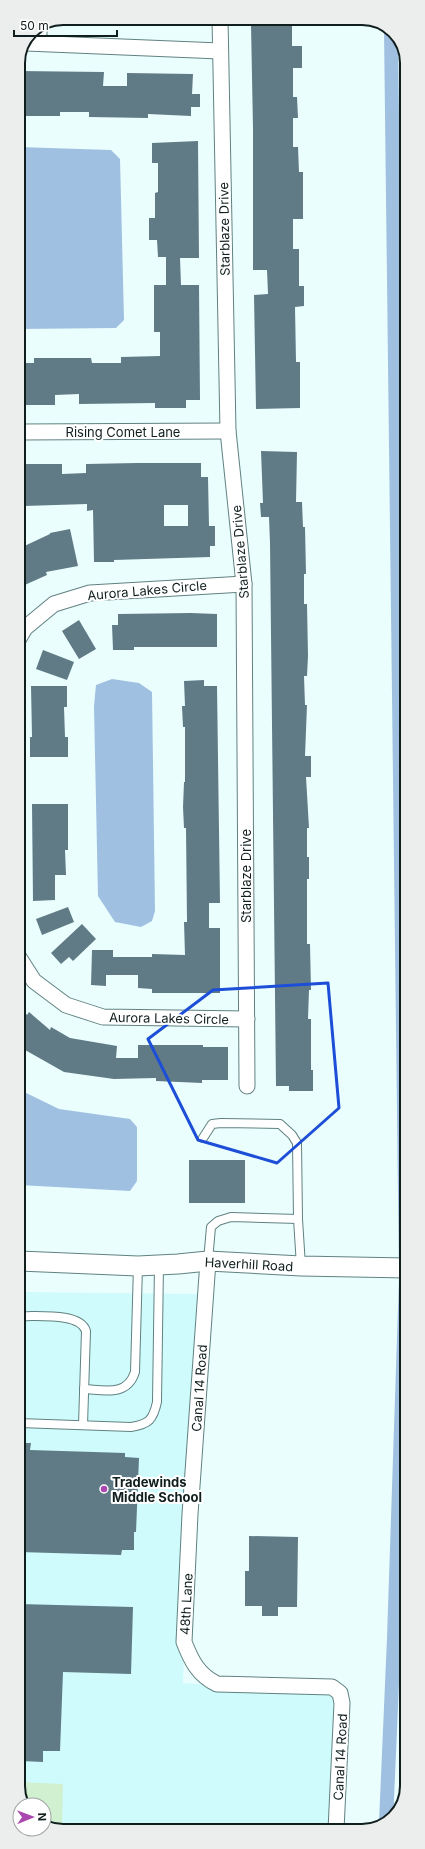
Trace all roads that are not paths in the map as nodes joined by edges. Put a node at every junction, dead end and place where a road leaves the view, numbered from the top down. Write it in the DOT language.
graph roads {
  1 [pos="220,25"];
  2 [pos="32,43"];
  3 [pos="220,51"];
  4 [pos="228,431"];
  5 [pos="25,432"];
  6 [pos="244,584"];
  7 [pos="25,628"];
  8 [pos="25,967"];
  9 [pos="247,1019"];
  10 [pos="247,1086"];
  11 [pos="203,1138"];
  12 [pos="298,1219"];
  13 [pos="25,1261"];
  14 [pos="208,1261"];
  15 [pos="159,1265"];
  16 [pos="138,1266"];
  17 [pos="301,1266"];
  18 [pos="400,1268"];
  19 [pos="25,1316"];
  20 [pos="84,1389"];
  21 [pos="25,1423"];
  22 [pos="83,1425"];
  23 [pos="190,1514"];
  24 [pos="332,1687"];
  25 [pos="336,1824"];
  1 -- 3 [label="street, Starblaze Drive"];
  2 -- 3 [label="street"];
  3 -- 4 [label="street, Starblaze Drive"];
  4 -- 5 [label="street, Rising Comet Lane"];
  4 -- 6 [label="street, Starblaze Drive"];
  6 -- 7 [label="street, Aurora Lakes Circle"];
  6 -- 9 [label="street, Starblaze Drive"];
  8 -- 9 [label="street, Aurora Lakes Circle"];
  9 -- 10 [label="street, Starblaze Drive"];
  11 -- 12 [label="lane"];
  12 -- 14 [label="lane"];
  12 -- 17 [label="lane"];
  13 -- 16 [label="street, Haverhill Road"];
  14 -- 15 [label="street, Haverhill Road"];
  14 -- 17 [label="street, Haverhill Road"];
  14 -- 23 [label="street, Canal 14 Road"];
  15 -- 16 [label="street, Haverhill Road"];
  15 -- 22 [label="lane"];
  16 -- 20 [label="lane"];
  17 -- 18 [label="street, Haverhill Road"];
  19 -- 20 [label="lane"];
  20 -- 22 [label="lane"];
  21 -- 22 [label="lane"];
  23 -- 24 [label="street, 48th Lane"];
  24 -- 25 [label="street, Canal 14 Road"];
}
